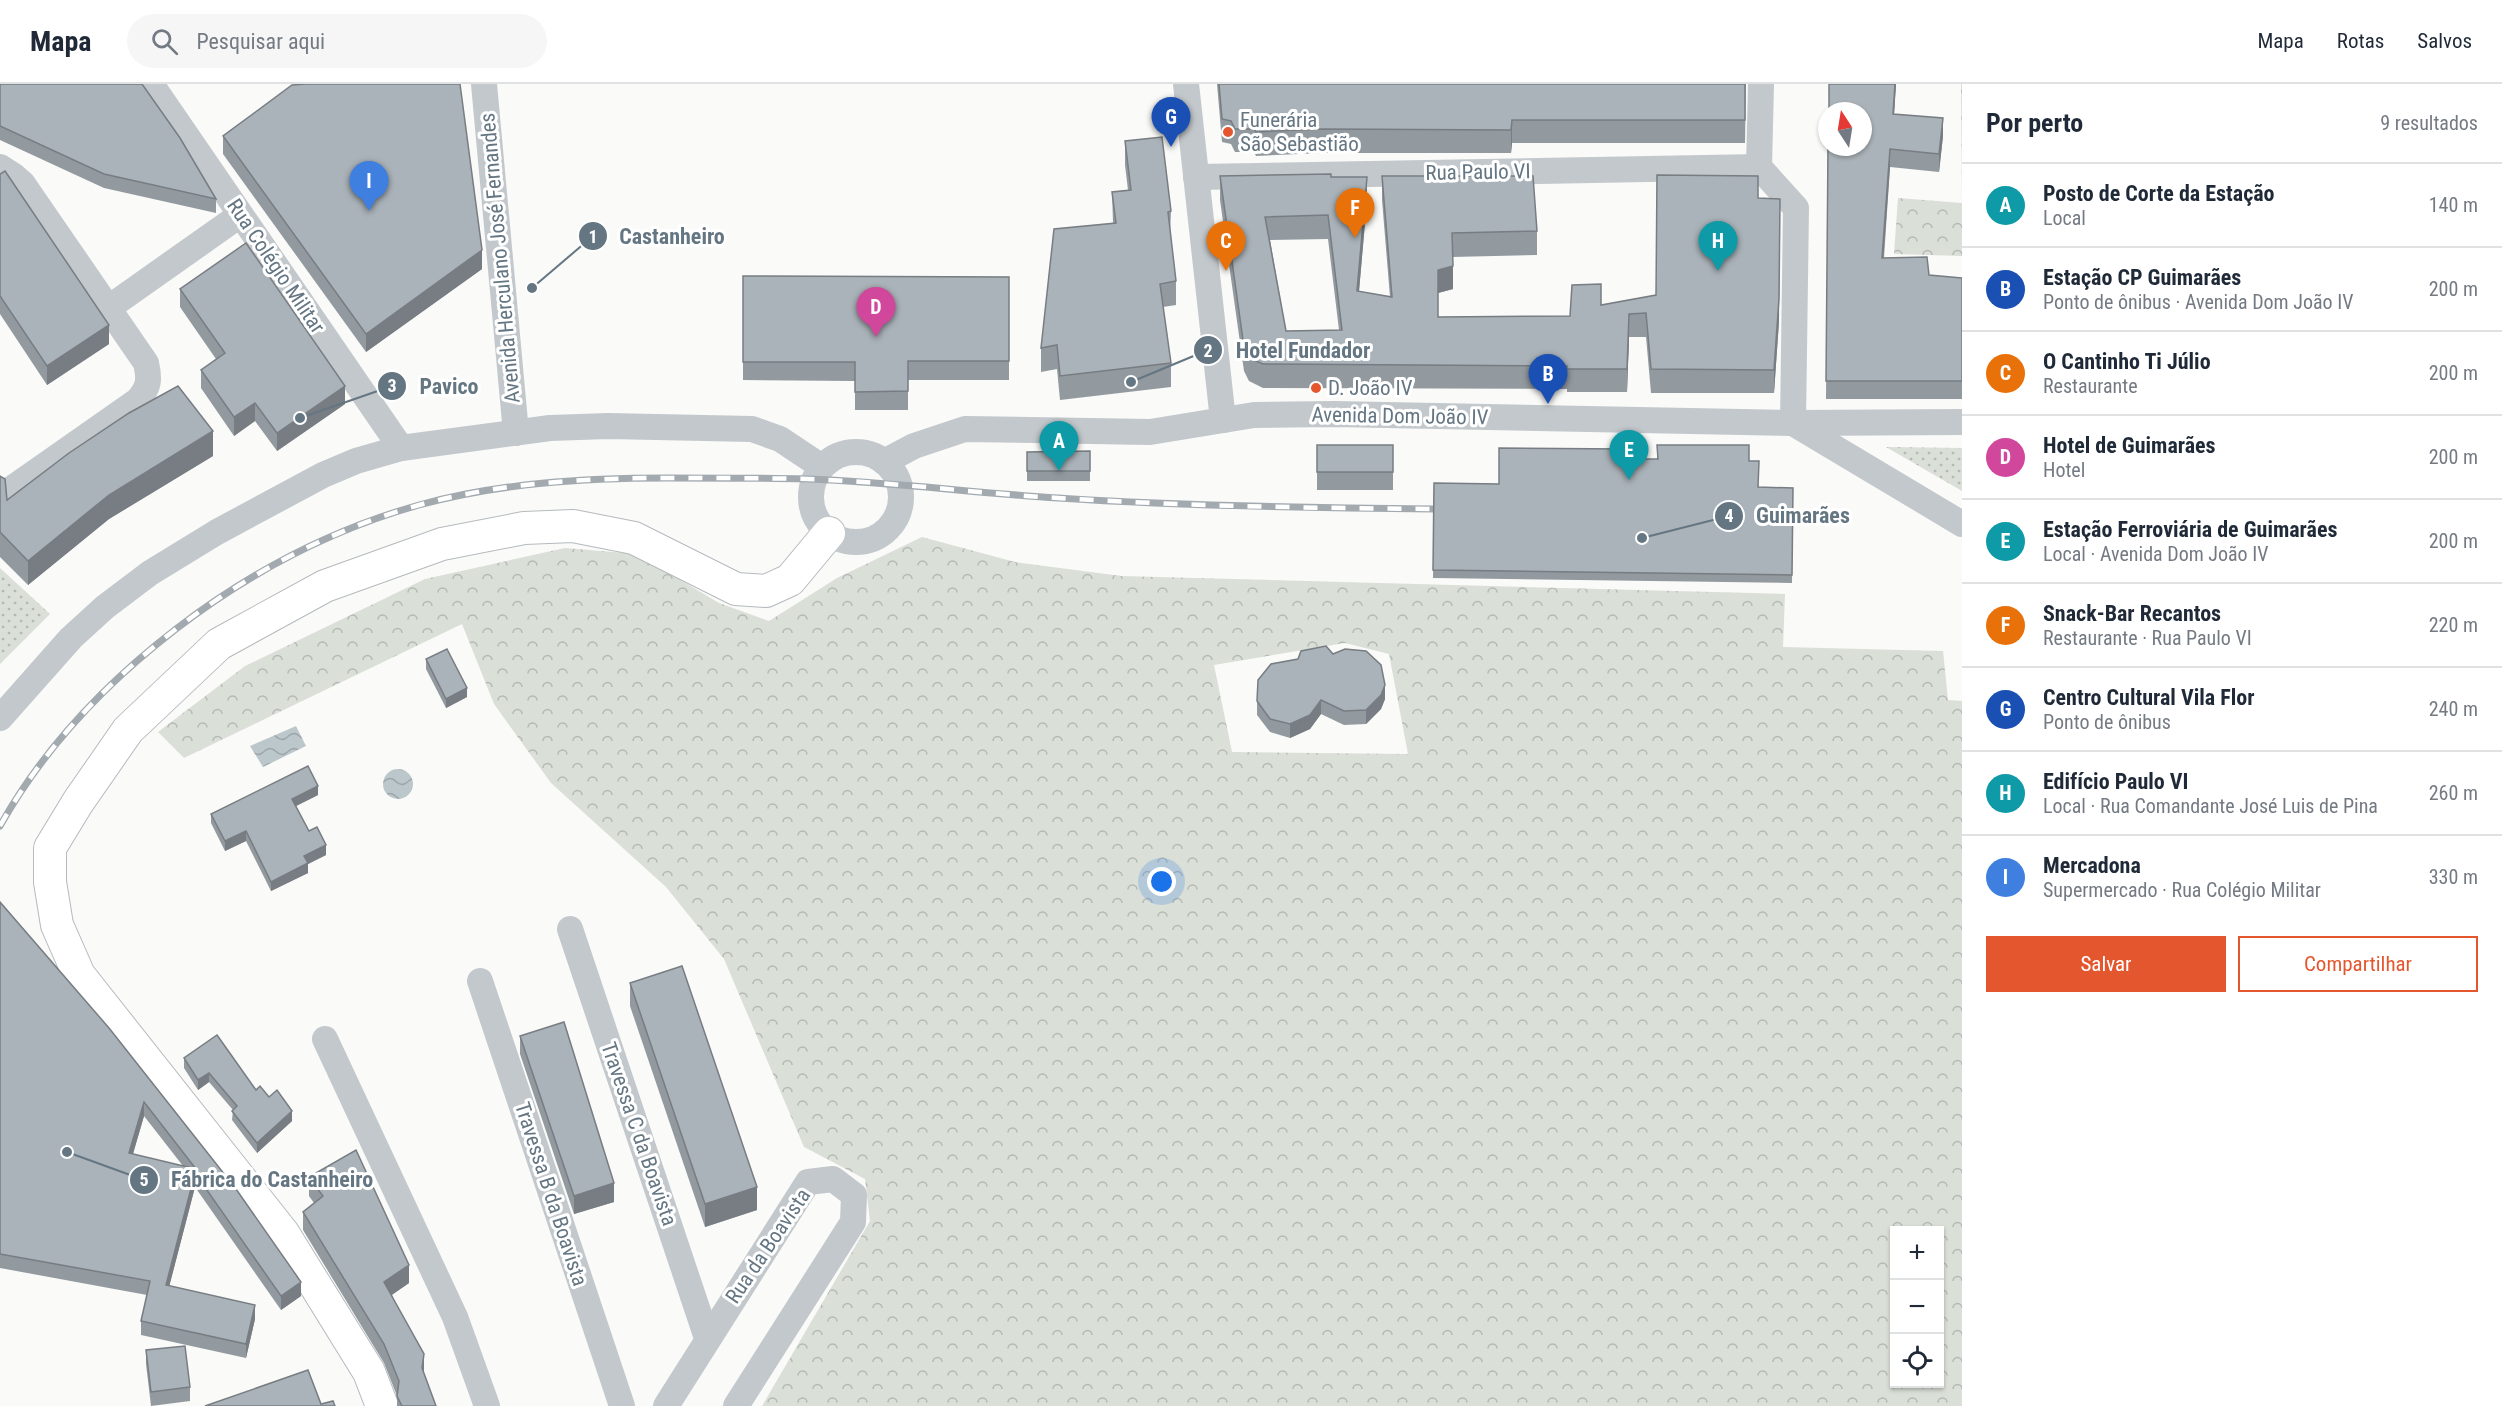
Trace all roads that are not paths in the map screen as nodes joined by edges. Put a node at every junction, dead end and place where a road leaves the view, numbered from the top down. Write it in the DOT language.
graph roads {
  1 [pos="151,84"];
  2 [pos="484,84"];
  3 [pos="1186,84"];
  4 [pos="1761,84"];
  5 [pos="0,167"];
  6 [pos="1759,167"];
  7 [pos="1196,177"];
  8 [pos="240,215"];
  9 [pos="107,309"];
  10 [pos="1223,420"];
  11 [pos="1962,422"];
  12 [pos="1793,423"];
  13 [pos="516,433"];
  14 [pos="401,448"];
  15 [pos="884,462"];
  16 [pos="822,467"];
  17 [pos="10,490"];
  18 [pos="1962,524"];
  19 [pos="829,533"];
  20 [pos="0,717"];
  21 [pos="570,929"];
  22 [pos="480,981"];
  23 [pos="325,1038"];
  24 [pos="707,1338"];
  25 [pos="382,1406"];
  26 [pos="487,1406"];
  27 [pos="622,1406"];
  28 [pos="666,1406"];
  29 [pos="736,1406"];
  1 -- 8 [label="street, Rua Colégio Militar"];
  2 -- 13 [label="street, Avenida Herculano José Fernandes"];
  3 -- 7 [label="street"];
  4 -- 6 [label="street"];
  5 -- 9 [label="street"];
  6 -- 7 [label="street, Rua Paulo VI"];
  6 -- 12 [label="street"];
  7 -- 10 [label="street"];
  8 -- 9 [label="street"];
  8 -- 14 [label="street, Rua Colégio Militar"];
  9 -- 17 [label="street"];
  10 -- 12 [label="street, Avenida Dom João IV"];
  10 -- 15 [label="street, Avenida Dom João IV"];
  11 -- 12 [label="street, Avenida Dom João IV"];
  12 -- 18 [label="street, Avenida Dom João IV"];
  13 -- 14 [label="street"];
  13 -- 16 [label="street"];
  14 -- 20 [label="street"];
  15 -- 16 [label="street"];
  15 -- 19 [label="street"];
  16 -- 19 [label="street"];
  19 -- 25 [label="main road"];
  21 -- 24 [label="street, Travessa C da Boavista"];
  22 -- 27 [label="street, Travessa B da Boavista"];
  23 -- 26 [label="street"];
  24 -- 28 [label="street, Rua da Boavista"];
  24 -- 29 [label="street, Rua da Boavista"];
}
